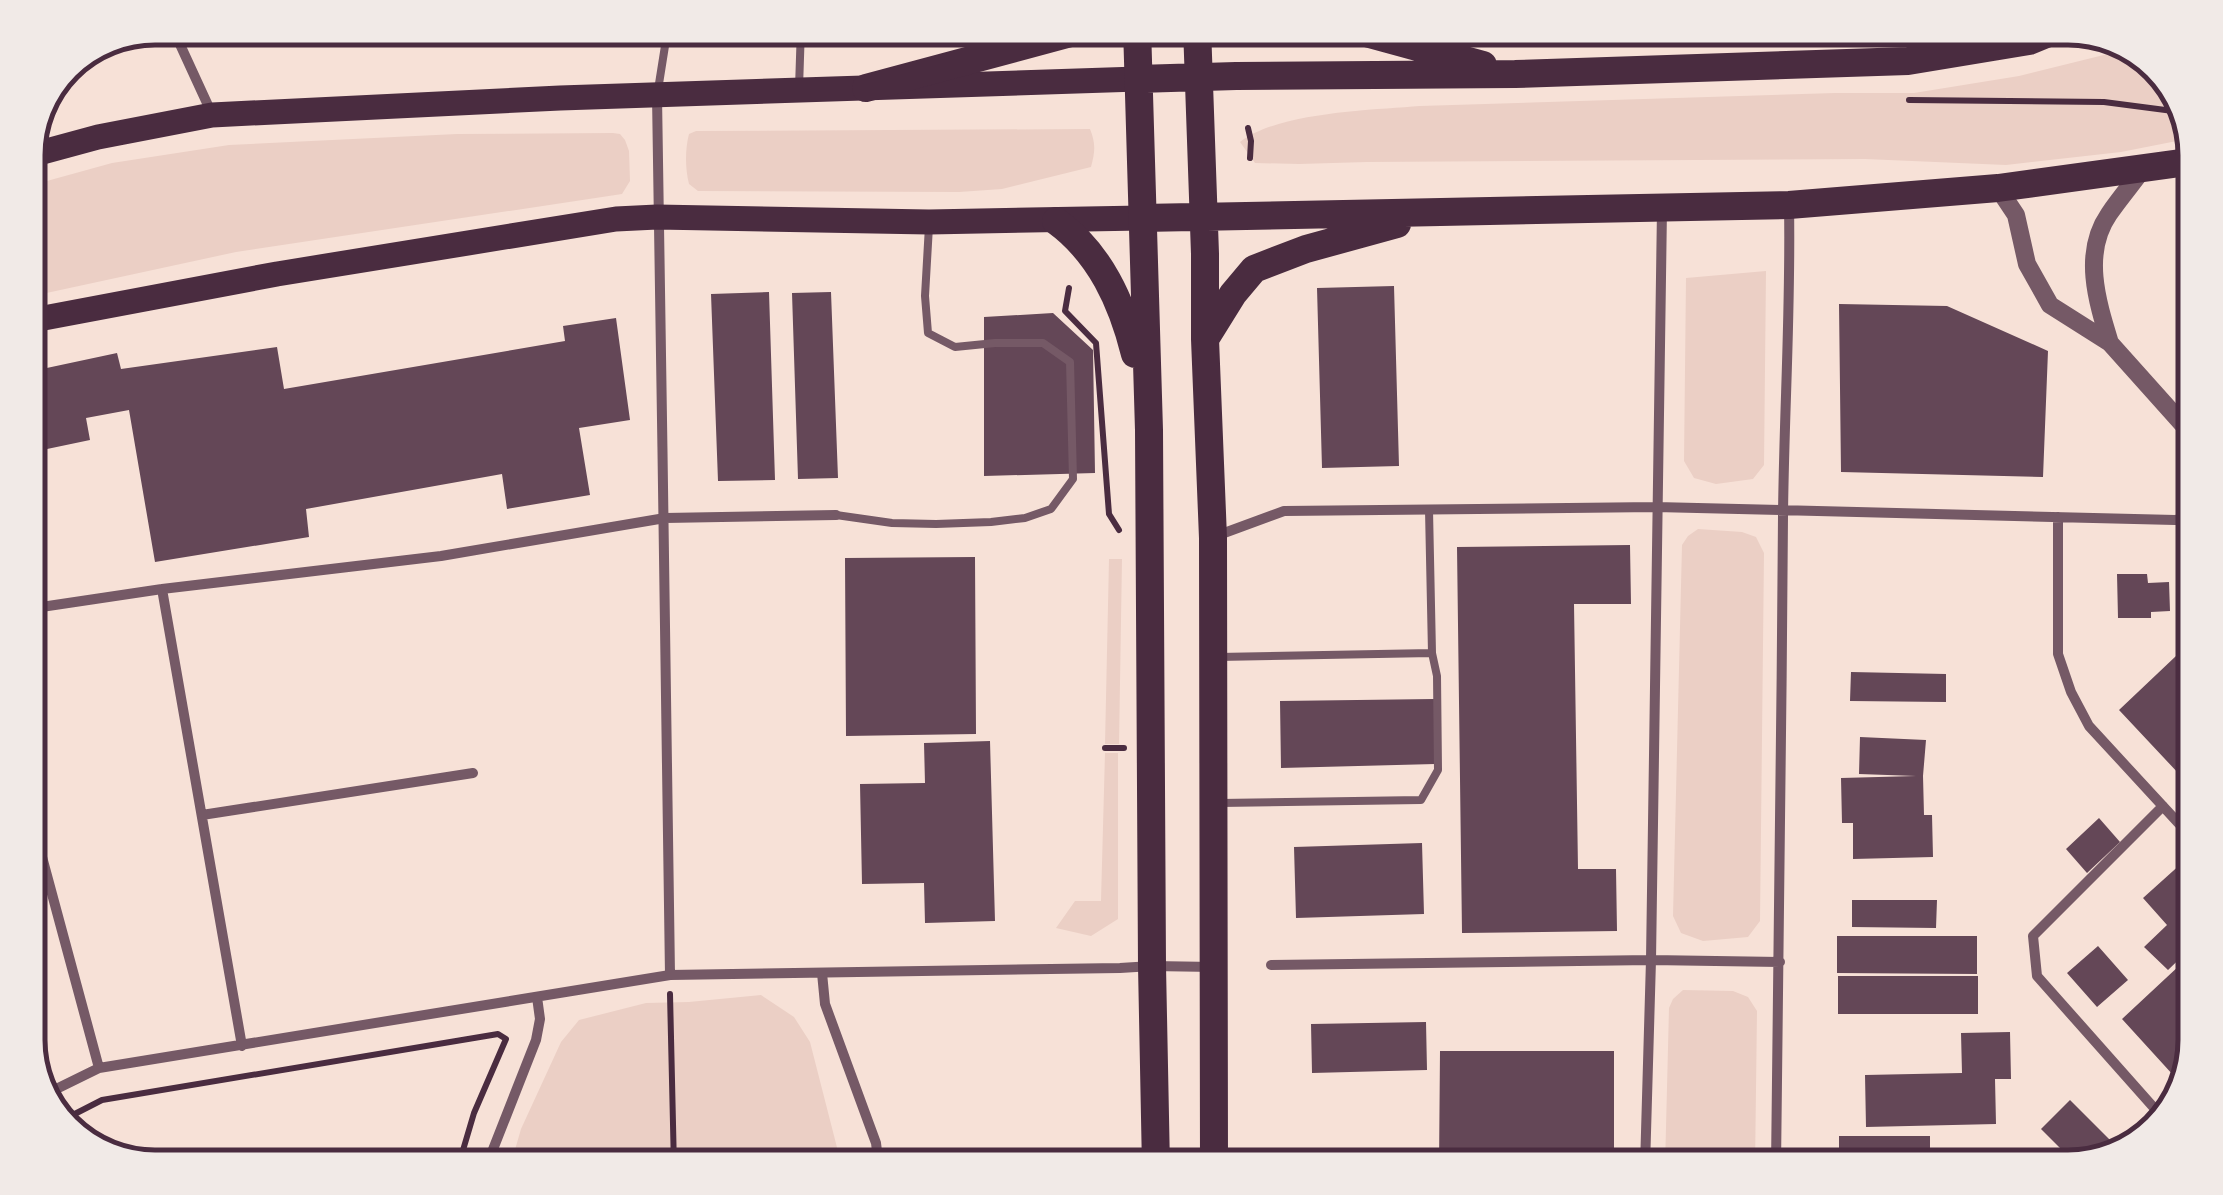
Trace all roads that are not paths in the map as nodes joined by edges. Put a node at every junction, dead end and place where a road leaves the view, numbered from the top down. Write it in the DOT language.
graph roads {
  1 [pos="180,45"];
  2 [pos="665,45"];
  3 [pos="800,45"];
  4 [pos="1029,45"];
  5 [pos="1137,45"];
  6 [pos="1198,45"];
  7 [pos="1408,45"];
  8 [pos="1999,45"];
  9 [pos="1516,74"];
  10 [pos="1199,77"];
  11 [pos="1138,79"];
  12 [pos="866,88"];
  13 [pos="798,91"];
  14 [pos="657,95"];
  15 [pos="212,114"];
  16 [pos="45,151"];
  17 [pos="2178,163"];
  18 [pos="2143,169"];
  19 [pos="1998,188"];
  20 [pos="1789,204"];
  21 [pos="1662,206"];
  22 [pos="1442,212"];
  23 [pos="1204,217"];
  24 [pos="657,218"];
  25 [pos="1142,218"];
  26 [pos="1056,220"];
  27 [pos="929,222"];
  28 [pos="45,319"];
  29 [pos="1205,338"];
  30 [pos="2110,343"];
  31 [pos="2178,419"];
  32 [pos="1149,430"];
  33 [pos="1656,507"];
  34 [pos="1429,510"];
  35 [pos="1783,510"];
  36 [pos="836,516"];
  37 [pos="2058,516"];
  38 [pos="665,518"];
  39 [pos="2178,520"];
  40 [pos="1214,538"];
  41 [pos="162,589"];
  42 [pos="45,607"];
  43 [pos="1432,653"];
  44 [pos="1214,658"];
  45 [pos="473,773"];
  46 [pos="1214,804"];
  47 [pos="2164,806"];
  48 [pos="202,815"];
  49 [pos="2178,821"];
  50 [pos="45,867"];
  51 [pos="1650,960"];
  52 [pos="1780,962"];
  53 [pos="1271,964"];
  54 [pos="1152,966"];
  55 [pos="1214,967"];
  56 [pos="822,973"];
  57 [pos="670,975"];
  58 [pos="536,997"];
  59 [pos="242,1046"];
  60 [pos="100,1068"];
  61 [pos="57,1090"];
  62 [pos="2154,1108"];
  63 [pos="493,1150"];
  64 [pos="877,1150"];
  65 [pos="1156,1150"];
  66 [pos="1214,1150"];
  67 [pos="1645,1150"];
  68 [pos="1776,1150"];
  1 -- 15 [label="street"];
  2 -- 14 [label="lane"];
  3 -- 13 [label="lane"];
  4 -- 12 [label="highway"];
  5 -- 11 [label="highway"];
  6 -- 10 [label="highway"];
  7 -- 9 [label="highway"];
  8 -- 9 [label="highway"];
  9 -- 10 [label="highway"];
  10 -- 11 [label="highway"];
  10 -- 23 [label="highway"];
  11 -- 12 [label="main road"];
  11 -- 25 [label="highway"];
  12 -- 13 [label="main road"];
  13 -- 14 [label="main road"];
  14 -- 15 [label="main road"];
  14 -- 24 [label="street"];
  15 -- 16 [label="main road"];
  17 -- 18 [label="highway"];
  18 -- 19 [label="highway"];
  18 -- 30 [label="street"];
  19 -- 20 [label="highway"];
  19 -- 30 [label="street"];
  20 -- 21 [label="highway"];
  20 -- 35 [label="street"];
  21 -- 22 [label="highway"];
  21 -- 33 [label="street"];
  22 -- 23 [label="highway"];
  22 -- 29 [label="highway"];
  23 -- 25 [label="highway"];
  23 -- 29 [label="highway"];
  24 -- 27 [label="main road"];
  24 -- 28 [label="main road"];
  24 -- 38 [label="street"];
  25 -- 26 [label="main road"];
  25 -- 32 [label="highway"];
  26 -- 27 [label="main road"];
  26 -- 32 [label="highway"];
  27 -- 36 [label="lane"];
  29 -- 40 [label="highway"];
  30 -- 31 [label="street"];
  32 -- 54 [label="highway"];
  33 -- 34 [label="street"];
  33 -- 35 [label="street"];
  33 -- 51 [label="street"];
  34 -- 40 [label="street"];
  34 -- 43 [label="lane"];
  35 -- 37 [label="street"];
  35 -- 52 [label="street"];
  36 -- 38 [label="street"];
  37 -- 39 [label="street"];
  37 -- 47 [label="street"];
  38 -- 41 [label="street"];
  38 -- 57 [label="street"];
  40 -- 44 [label="highway"];
  41 -- 42 [label="street"];
  41 -- 48 [label="street"];
  43 -- 44 [label="lane"];
  43 -- 46 [label="lane"];
  44 -- 46 [label="highway"];
  45 -- 48 [label="street"];
  46 -- 55 [label="highway"];
  47 -- 49 [label="street"];
  47 -- 62 [label="street"];
  48 -- 59 [label="street"];
  50 -- 60 [label="street"];
  51 -- 52 [label="street"];
  51 -- 53 [label="street"];
  51 -- 67 [label="street"];
  52 -- 68 [label="street"];
  54 -- 55 [label="street"];
  54 -- 56 [label="street"];
  54 -- 65 [label="highway"];
  55 -- 66 [label="highway"];
  56 -- 57 [label="street"];
  56 -- 64 [label="street"];
  57 -- 58 [label="street"];
  58 -- 59 [label="street"];
  58 -- 63 [label="street"];
  59 -- 60 [label="street"];
  60 -- 61 [label="street"];
}
